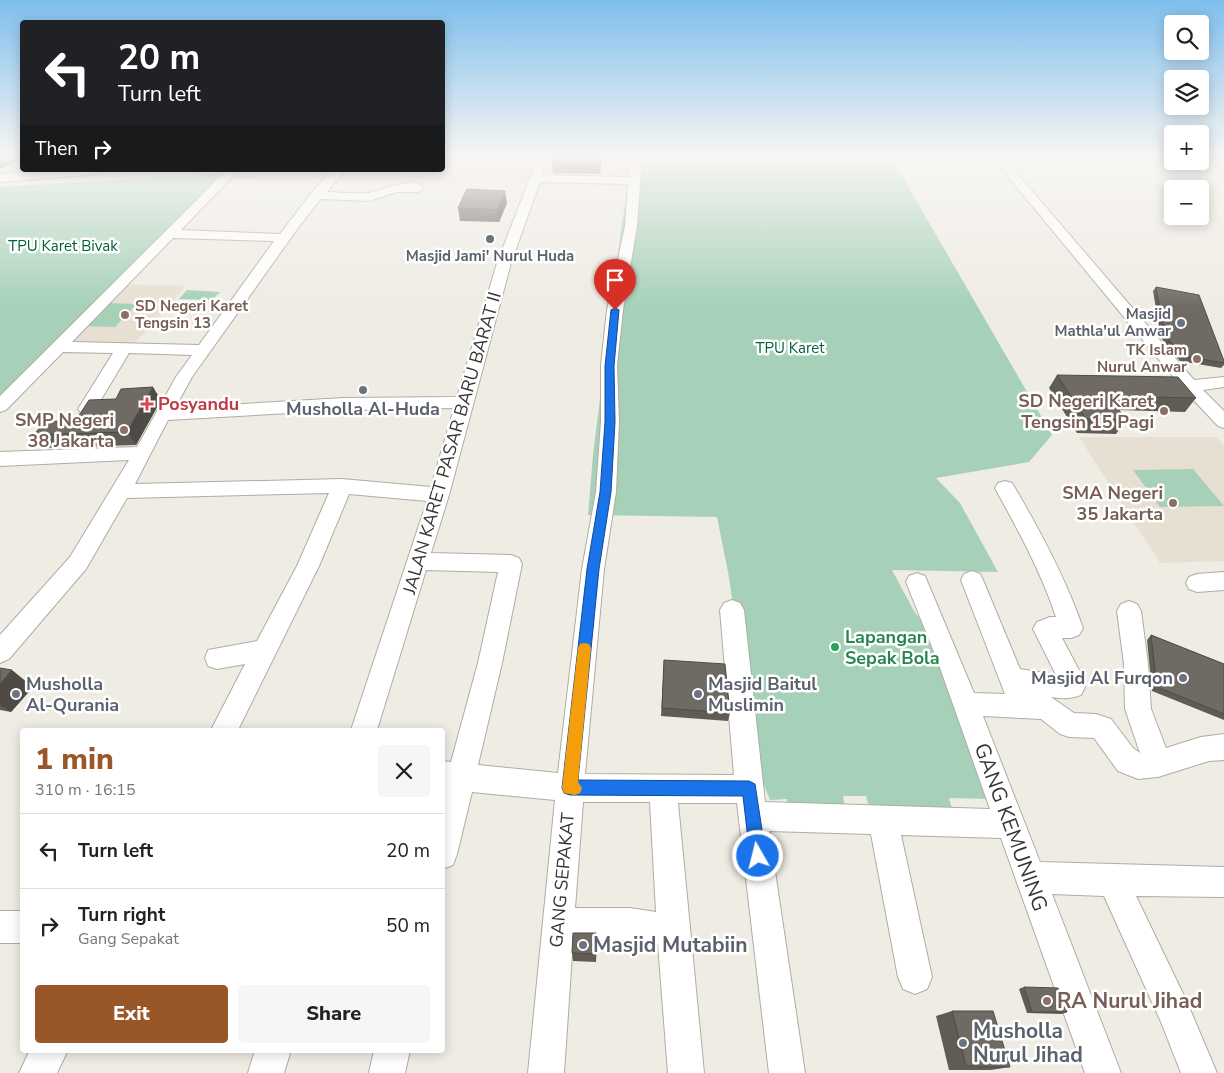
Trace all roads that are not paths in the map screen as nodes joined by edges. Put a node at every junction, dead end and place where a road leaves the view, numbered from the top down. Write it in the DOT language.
graph roads {
  1 [pos="197,207"];
  2 [pos="307,207"];
  3 [pos="524,207"];
  4 [pos="632,207"];
  5 [pos="1039,207"];
  6 [pos="170,234"];
  7 [pos="284,238"];
  8 [pos="56,347"];
  9 [pos="124,349"];
  10 [pos="202,350"];
  11 [pos="1224,382"];
  12 [pos="1190,386"];
  13 [pos="464,402"];
  14 [pos="0,406"];
  15 [pos="87,409"];
  16 [pos="162,415"];
  17 [pos="1224,422"];
  18 [pos="143,453"];
  19 [pos="0,459"];
  20 [pos="342,486"];
  21 [pos="1005,488"];
  22 [pos="120,491"];
  23 [pos="439,495"];
  24 [pos="419,561"];
  25 [pos="972,580"];
  26 [pos="1224,581"];
  27 [pos="917,582"];
  28 [pos="1197,583"];
  29 [pos="732,610"];
  30 [pos="1129,611"];
  31 [pos="266,650"];
  32 [pos="0,652"];
  33 [pos="217,658"];
  34 [pos="1012,680"];
  35 [pos="966,704"];
  36 [pos="1023,706"];
  37 [pos="225,728"];
  38 [pos="365,728"];
  39 [pos="1224,747"];
  40 [pos="1158,764"];
  41 [pos="452,776"];
  42 [pos="570,788"];
  43 [pos="663,788"];
  44 [pos="751,803"];
  45 [pos="883,820"];
  46 [pos="1010,824"];
  47 [pos="445,831"];
  48 [pos="1029,877"];
  49 [pos="1113,880"];
  50 [pos="1224,882"];
  51 [pos="558,924"];
  52 [pos="0,927"];
  53 [pos="20,927"];
  54 [pos="673,930"];
  55 [pos="915,977"];
  56 [pos="48,1053"];
  57 [pos="272,1053"];
  58 [pos="391,1053"];
  59 [pos="37,1073"];
  60 [pos="266,1073"];
  61 [pos="387,1073"];
  62 [pos="546,1073"];
  63 [pos="686,1073"];
  64 [pos="787,1073"];
  65 [pos="1103,1073"];
  66 [pos="1198,1073"];
  1 -- 6 [label="street"];
  2 -- 7 [label="street"];
  3 -- 13 [label="street, JALAN KARET PASAR BARU BARAT II"];
  4 -- 42 [label="street, GANG SEPAKAT"];
  5 -- 12 [label="street"];
  6 -- 7 [label="street"];
  6 -- 8 [label="street"];
  7 -- 10 [label="street"];
  8 -- 9 [label="street"];
  8 -- 14 [label="street"];
  9 -- 10 [label="street"];
  9 -- 15 [label="street"];
  10 -- 16 [label="street"];
  11 -- 12 [label="street"];
  12 -- 17 [label="street"];
  13 -- 16 [label="street"];
  13 -- 23 [label="street, JALAN KARET PASAR BARU BARAT II"];
  16 -- 18 [label="street"];
  18 -- 19 [label="street"];
  18 -- 22 [label="street"];
  20 -- 22 [label="street"];
  20 -- 23 [label="street"];
  20 -- 31 [label="street"];
  21 -- 34 [label="street"];
  22 -- 32 [label="street"];
  23 -- 24 [label="street, JALAN KARET PASAR BARU BARAT II"];
  24 -- 38 [label="street, JALAN KARET PASAR BARU BARAT II"];
  24 -- 41 [label="street"];
  25 -- 34 [label="street"];
  26 -- 28 [label="street"];
  27 -- 35 [label="street, GANG KEMUNING"];
  29 -- 44 [label="street"];
  30 -- 40 [label="street"];
  31 -- 33 [label="street"];
  31 -- 37 [label="street"];
  34 -- 36 [label="street"];
  35 -- 36 [label="street"];
  35 -- 46 [label="street, GANG KEMUNING"];
  36 -- 40 [label="street"];
  39 -- 40 [label="street"];
  41 -- 42 [label="street"];
  41 -- 47 [label="street"];
  42 -- 43 [label="street"];
  42 -- 51 [label="street, GANG SEPAKAT"];
  43 -- 44 [label="street"];
  43 -- 54 [label="street"];
  44 -- 45 [label="street"];
  44 -- 64 [label="street"];
  45 -- 46 [label="street"];
  45 -- 55 [label="street"];
  46 -- 48 [label="street, GANG KEMUNING"];
  48 -- 49 [label="street"];
  48 -- 65 [label="street, GANG KEMUNING"];
  49 -- 50 [label="street"];
  49 -- 66 [label="street"];
  51 -- 54 [label="street"];
  51 -- 62 [label="street, GANG SEPAKAT"];
  52 -- 53 [label="street"];
  54 -- 63 [label="street"];
  56 -- 59 [label="street"];
  57 -- 60 [label="street"];
  58 -- 61 [label="street"];
}
